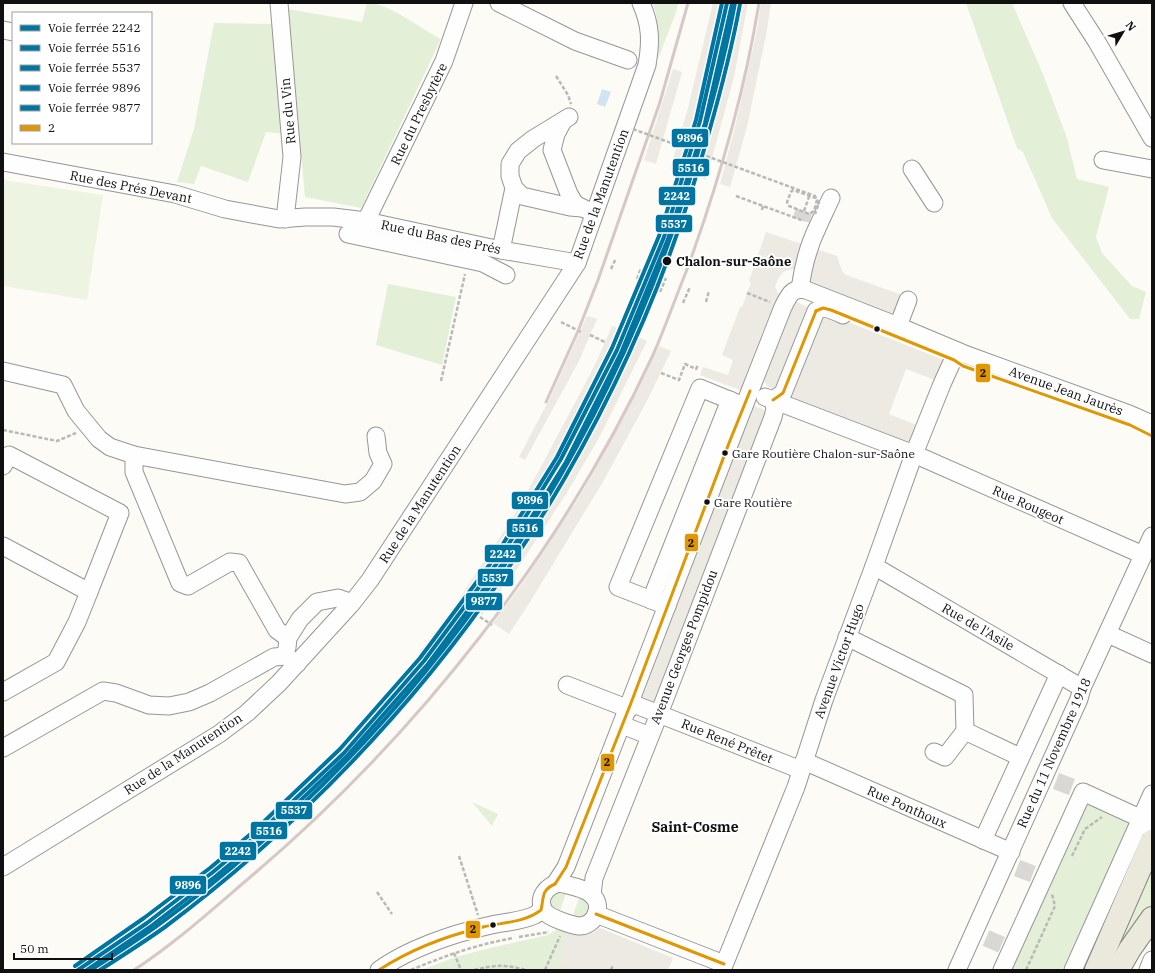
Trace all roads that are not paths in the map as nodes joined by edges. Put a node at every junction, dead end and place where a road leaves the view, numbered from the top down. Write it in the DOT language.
graph roads {
  1 [pos="280,3"];
  2 [pos="464,3"];
  3 [pos="641,3"];
  4 [pos="1072,3"];
  5 [pos="505,4"];
  6 [pos="628,60"];
  7 [pos="540,135"];
  8 [pos="1152,138"];
  9 [pos="552,150"];
  10 [pos="1103,160"];
  11 [pos="3,162"];
  12 [pos="912,169"];
  13 [pos="1152,169"];
  14 [pos="514,188"];
  15 [pos="830,198"];
  16 [pos="934,203"];
  17 [pos="588,211"];
  18 [pos="305,217"];
  19 [pos="811,217"];
  20 [pos="285,220"];
  21 [pos="366,221"];
  22 [pos="348,234"];
  23 [pos="805,245"];
  24 [pos="501,250"];
  25 [pos="577,263"];
  26 [pos="506,275"];
  27 [pos="800,289"];
  28 [pos="908,300"];
  29 [pos="799,312"];
  30 [pos="898,326"];
  31 [pos="955,356"];
  32 [pos="3,370"];
  33 [pos="741,399"];
  34 [pos="772,400"];
  35 [pos="1152,424"];
  36 [pos="376,436"];
  37 [pos="1152,436"];
  38 [pos="914,454"];
  39 [pos="134,455"];
  40 [pos="3,466"];
  41 [pos="1152,536"];
  42 [pos="3,546"];
  43 [pos="1144,555"];
  44 [pos="874,566"];
  45 [pos="89,592"];
  46 [pos="651,600"];
  47 [pos="352,603"];
  48 [pos="667,606"];
  49 [pos="1108,634"];
  50 [pos="848,637"];
  51 [pos="288,638"];
  52 [pos="1152,654"];
  53 [pos="292,660"];
  54 [pos="1059,674"];
  55 [pos="567,685"];
  56 [pos="1082,688"];
  57 [pos="3,692"];
  58 [pos="630,706"];
  59 [pos="659,714"];
  60 [pos="622,725"];
  61 [pos="965,731"];
  62 [pos="650,736"];
  63 [pos="3,748"];
  64 [pos="934,752"];
  65 [pos="1020,757"];
  66 [pos="803,765"];
  67 [pos="1152,794"];
  68 [pos="1146,825"];
  69 [pos="983,840"];
  70 [pos="1152,841"];
  71 [pos="1011,861"];
  72 [pos="3,867"];
  73 [pos="555,884"];
  74 [pos="592,895"];
  75 [pos="542,906"];
  76 [pos="596,914"];
  77 [pos="1152,918"];
  78 [pos="1152,960"];
  79 [pos="723,967"];
  80 [pos="1007,968"];
  81 [pos="379,970"];
  82 [pos="957,970"];
  83 [pos="1073,970"];
  84 [pos="1096,970"];
  85 [pos="1118,970"];
  86 [pos="1148,970"];
  1 -- 20 [label="street, Rue du Vin"];
  2 -- 21 [label="street, Rue du Presbytère"];
  3 -- 17 [label="street, Rue de la Manutention"];
  4 -- 8 [label="street"];
  5 -- 6 [label="street"];
  7 -- 9 [label="street"];
  7 -- 9 [label="street"];
  7 -- 14 [label="street"];
  9 -- 17 [label="street"];
  10 -- 13 [label="street"];
  11 -- 20 [label="street, Rue des Prés Devant"];
  12 -- 16 [label="street"];
  14 -- 17 [label="street"];
  14 -- 24 [label="street"];
  15 -- 27 [label="street"];
  17 -- 25 [label="street, Rue de la Manutention"];
  18 -- 20 [label="street, Rue des Prés Devant"];
  18 -- 21 [label="street, Rue du Bas des Prés"];
  19 -- 23 [label="street"];
  21 -- 24 [label="street, Rue du Bas des Prés"];
  22 -- 26 [label="street"];
  24 -- 25 [label="street, Rue du Bas des Prés"];
  25 -- 47 [label="street, Rue de la Manutention"];
  27 -- 29 [label="street"];
  27 -- 30 [label="street, Avenue Jean Jaurès"];
  28 -- 30 [label="street"];
  29 -- 31 [label="street, Avenue Jean Jaurès"];
  29 -- 33 [label="street"];
  29 -- 34 [label="street"];
  30 -- 31 [label="street, Avenue Jean Jaurès"];
  31 -- 35 [label="street, Avenue Jean Jaurès"];
  31 -- 37 [label="street, Avenue Jean Jaurès"];
  31 -- 38 [label="street, Avenue Victor Hugo"];
  32 -- 39 [label="street"];
  33 -- 34 [label="street, Rue Rougeot"];
  33 -- 46 [label="street"];
  33 -- 46 [label="street"];
  33 -- 48 [label="street"];
  34 -- 38 [label="street, Rue Rougeot"];
  34 -- 59 [label="street, Avenue Georges Pompidou"];
  36 -- 39 [label="street"];
  38 -- 43 [label="street, Rue Rougeot"];
  38 -- 44 [label="street, Avenue Victor Hugo"];
  39 -- 51 [label="street"];
  40 -- 45 [label="street"];
  41 -- 43 [label="street, Rue du 11 Novembre 1918"];
  42 -- 45 [label="street"];
  43 -- 49 [label="street, Rue du 11 Novembre 1918"];
  44 -- 50 [label="street, Avenue Victor Hugo"];
  44 -- 54 [label="street, Rue de l'Asile"];
  45 -- 57 [label="street"];
  46 -- 48 [label="street"];
  47 -- 51 [label="street"];
  47 -- 53 [label="street, Rue de la Manutention"];
  48 -- 58 [label="street"];
  49 -- 52 [label="street"];
  49 -- 56 [label="street, Rue du 11 Novembre 1918"];
  50 -- 61 [label="street"];
  50 -- 66 [label="street, Avenue Victor Hugo"];
  51 -- 53 [label="street"];
  53 -- 63 [label="street"];
  53 -- 72 [label="street, Rue de la Manutention"];
  54 -- 56 [label="street, Rue de l'Asile"];
  54 -- 65 [label="street"];
  55 -- 58 [label="street, Rue René Prêtet"];
  56 -- 71 [label="street, Rue du 11 Novembre 1918"];
  58 -- 59 [label="street, Rue René Prêtet"];
  58 -- 60 [label="street"];
  59 -- 62 [label="street, Avenue Georges Pompidou"];
  59 -- 66 [label="street, Rue René Prêtet"];
  60 -- 62 [label="street"];
  60 -- 73 [label="street"];
  61 -- 64 [label="street"];
  61 -- 65 [label="street"];
  62 -- 74 [label="street, Avenue Georges Pompidou"];
  65 -- 69 [label="street"];
  66 -- 69 [label="street, Rue Ponthoux"];
  66 -- 79 [label="street, Avenue Victor Hugo"];
  67 -- 68 [label="street"];
  68 -- 80 [label="street"];
  68 -- 83 [label="street"];
  69 -- 71 [label="street, Rue Ponthoux"];
  70 -- 84 [label="main road"];
  71 -- 82 [label="street, Rue du 11 Novembre 1918"];
  73 -- 74 [label="street"];
  73 -- 75 [label="street"];
  74 -- 76 [label="street"];
  75 -- 76 [label="street"];
  75 -- 81 [label="street"];
  76 -- 79 [label="street"];
  77 -- 85 [label="main road"];
  78 -- 86 [label="street"];
}
